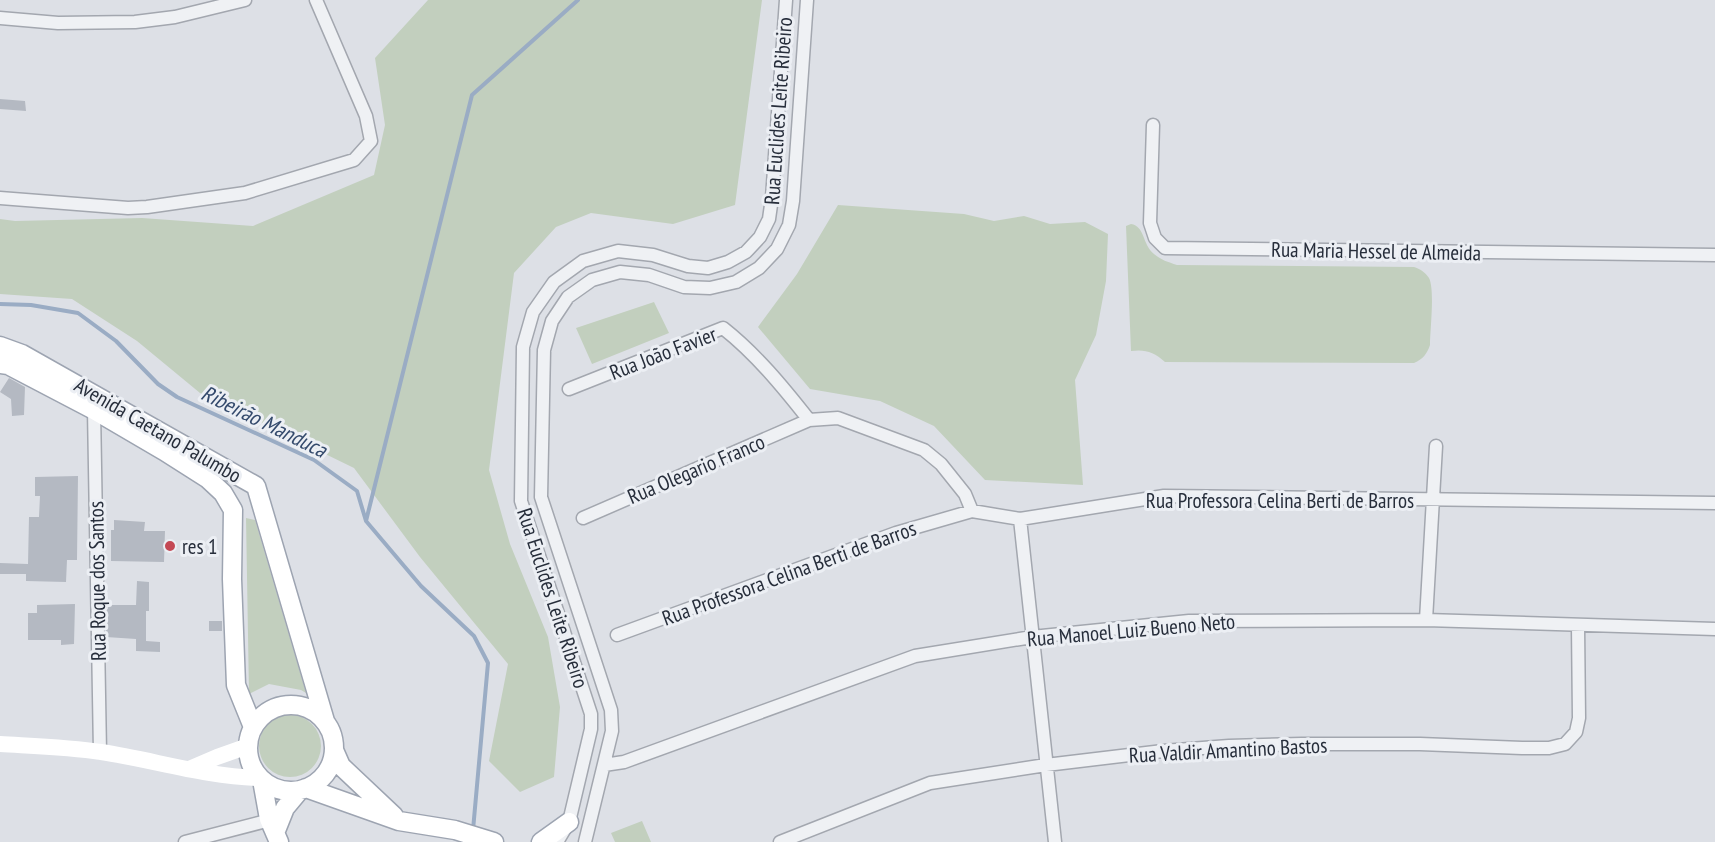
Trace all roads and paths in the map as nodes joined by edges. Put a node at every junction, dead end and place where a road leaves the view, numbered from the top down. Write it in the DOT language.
graph roads {
  1 [pos="245,0"];
  2 [pos="316,0"];
  3 [pos="786,0"];
  4 [pos="807,0"];
  5 [pos="0,18"];
  6 [pos="1153,124"];
  7 [pos="0,198"];
  8 [pos="1715,255"];
  9 [pos="0,346"];
  10 [pos="0,364"];
  11 [pos="568,388"];
  12 [pos="94,410"];
  13 [pos="809,420"];
  14 [pos="1437,446"];
  15 [pos="1433,500"];
  16 [pos="1715,504"];
  17 [pos="972,511"];
  18 [pos="548,518"];
  19 [pos="582,518"];
  20 [pos="1020,519"];
  21 [pos="529,525"];
  22 [pos="1426,620"];
  23 [pos="1578,626"];
  24 [pos="1715,629"];
  25 [pos="617,635"];
  26 [pos="1032,637"];
  27 [pos="325,721"];
  28 [pos="253,727"];
  29 [pos="0,744"];
  30 [pos="587,744"];
  31 [pos="248,746"];
  32 [pos="608,749"];
  33 [pos="334,750"];
  34 [pos="100,752"];
  35 [pos="603,765"];
  36 [pos="1046,765"];
  37 [pos="188,770"];
  38 [pos="579,777"];
  39 [pos="261,779"];
  40 [pos="599,782"];
  41 [pos="303,789"];
  42 [pos="399,821"];
  43 [pos="568,822"];
  44 [pos="276,828"];
  45 [pos="184,842"];
  46 [pos="494,842"];
  47 [pos="541,842"];
  48 [pos="557,842"];
  49 [pos="585,842"];
  50 [pos="780,842"];
  51 [pos="1055,842"];
  1 -- 5 [label="street"];
  2 -- 7 [label="street"];
  3 -- 21 [label="street, Rua Euclides Leite Ribeiro"];
  4 -- 18 [label="street, Rua Euclides Leite Ribeiro"];
  6 -- 8 [label="street, Rua Maria Hessel de Almeida"];
  9 -- 27 [label="main road, Avenida Caetano Palumbo"];
  10 -- 12 [label="main road, Avenida Caetano Palumbo"];
  11 -- 13 [label="street, Rua João Favier"];
  12 -- 28 [label="main road, Avenida Caetano Palumbo"];
  12 -- 34 [label="street, Rua Roque dos Santos"];
  13 -- 17 [label="street"];
  13 -- 19 [label="street, Rua Olegario Franco"];
  14 -- 15 [label="street"];
  15 -- 16 [label="street, Rua Professora Celina Berti de Barros"];
  15 -- 20 [label="street, Rua Professora Celina Berti de Barros"];
  15 -- 22 [label="street"];
  17 -- 20 [label="street, Rua Professora Celina Berti de Barros"];
  17 -- 25 [label="street, Rua Professora Celina Berti de Barros"];
  18 -- 21 [label="street"];
  18 -- 32 [label="street, Rua Euclides Leite Ribeiro"];
  20 -- 26 [label="street"];
  21 -- 30 [label="street, Rua Euclides Leite Ribeiro"];
  22 -- 23 [label="street, Rua Manoel Luiz Bueno Neto"];
  22 -- 26 [label="street, Rua Manoel Luiz Bueno Neto"];
  23 -- 24 [label="street, Rua Manoel Luiz Bueno Neto"];
  23 -- 36 [label="street, Rua Valdir Amantino Bastos"];
  26 -- 35 [label="street, Rua Manoel Luiz Bueno Neto"];
  26 -- 36 [label="street"];
  27 -- 28 [label="main road"];
  27 -- 33 [label="main road"];
  28 -- 31 [label="main road"];
  29 -- 34 [label="main road"];
  30 -- 32 [label="street"];
  30 -- 38 [label="street, Rua Euclides Leite Ribeiro"];
  31 -- 37 [label="main road"];
  31 -- 39 [label="main road"];
  32 -- 35 [label="street, Rua Euclides Leite Ribeiro"];
  33 -- 41 [label="main road"];
  33 -- 42 [label="main road"];
  34 -- 37 [label="main road"];
  35 -- 40 [label="street, Rua Euclides Leite Ribeiro"];
  36 -- 50 [label="street, Rua Valdir Amantino Bastos"];
  36 -- 51 [label="street"];
  37 -- 39 [label="main road"];
  38 -- 40 [label="street"];
  38 -- 43 [label="street, Rua Euclides Leite Ribeiro"];
  39 -- 41 [label="main road"];
  39 -- 44 [label="main road"];
  40 -- 49 [label="street, Rua Euclides Leite Ribeiro"];
  41 -- 42 [label="main road"];
  41 -- 44 [label="main road"];
  42 -- 46 [label="main road"];
  43 -- 47 [label="main road"];
  43 -- 48 [label="street, Rua Euclides Leite Ribeiro"];
  44 -- 45 [label="street"];
}
